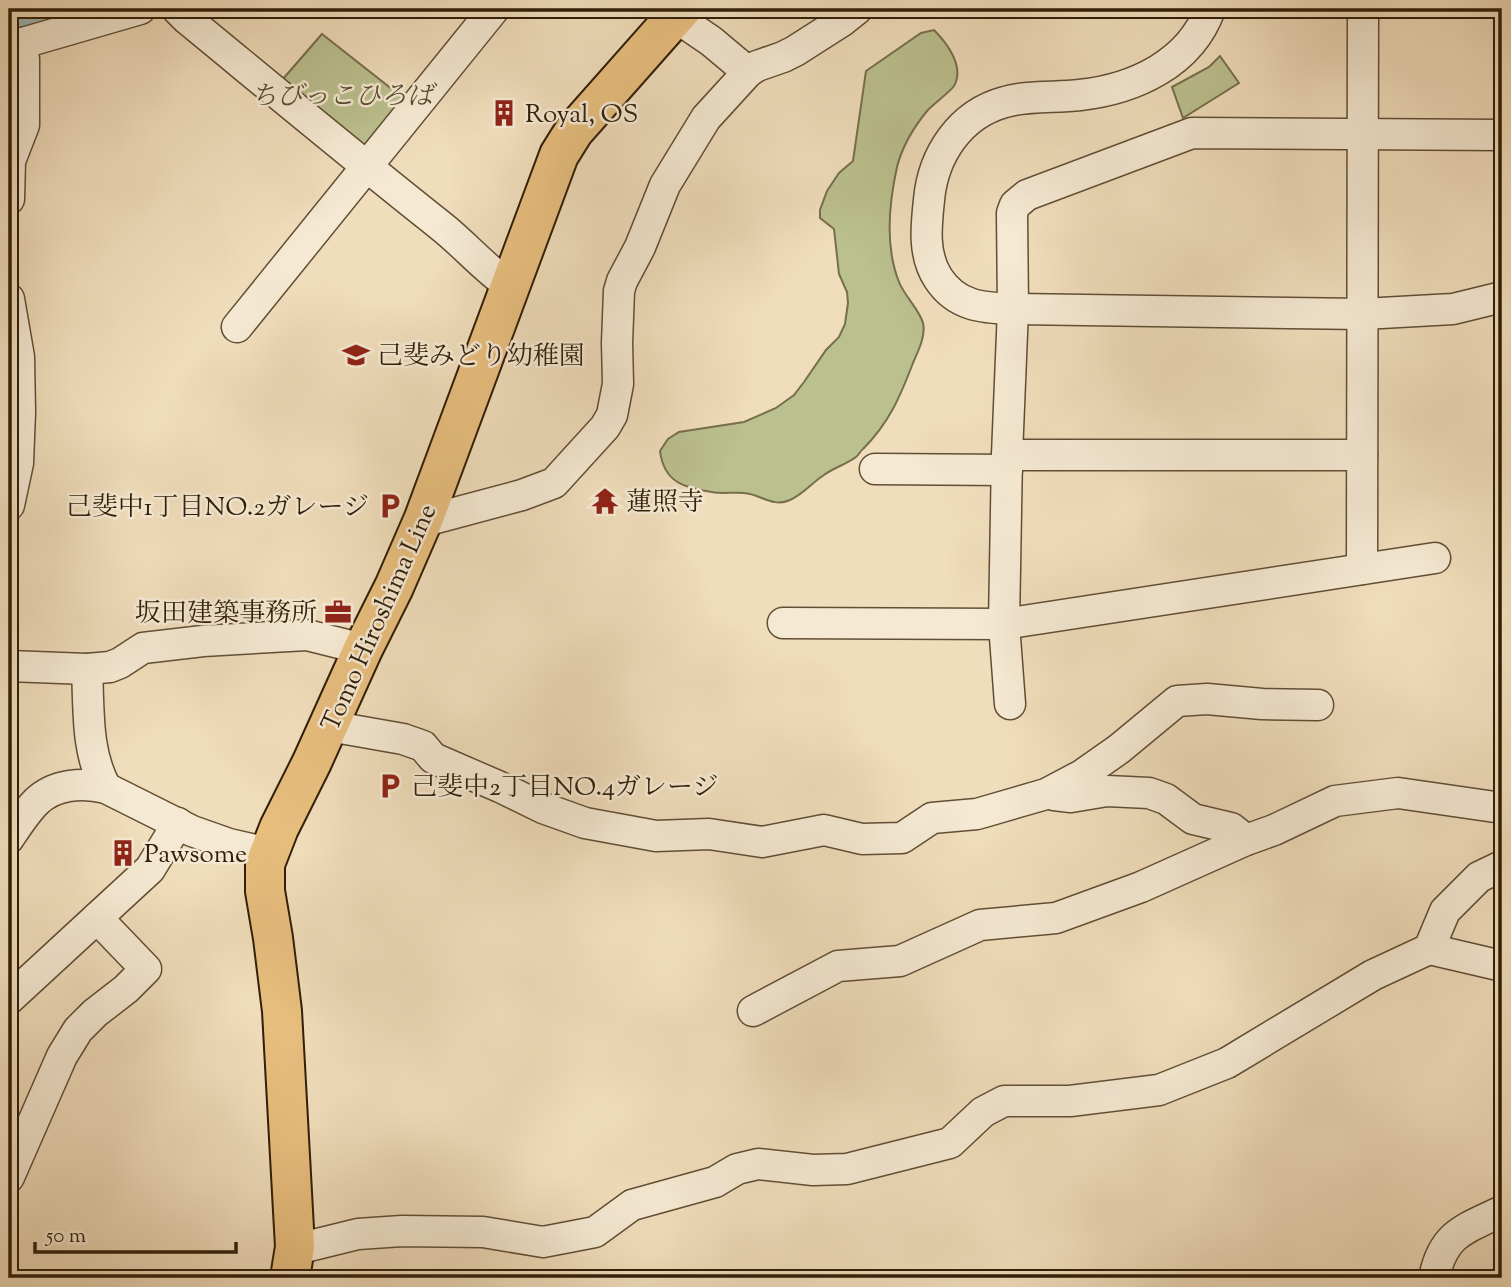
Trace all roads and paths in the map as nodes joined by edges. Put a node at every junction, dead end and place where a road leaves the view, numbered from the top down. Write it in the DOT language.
graph roads {
  1 [pos="140,9"];
  2 [pos="177,9"];
  3 [pos="494,9"];
  4 [pos="857,9"];
  5 [pos="1210,9"];
  6 [pos="1363,9"];
  7 [pos="674,11"];
  8 [pos="14,45"];
  9 [pos="748,72"];
  10 [pos="1362,134"];
  11 [pos="1502,135"];
  12 [pos="366,167"];
  13 [pos="9,199"];
  14 [pos="510,286"];
  15 [pos="1502,297"];
  16 [pos="9,299"];
  17 [pos="1013,309"];
  18 [pos="1363,314"];
  19 [pos="237,327"];
  20 [pos="1362,455"];
  21 [pos="1007,463"];
  22 [pos="875,469"];
  23 [pos="9,505"];
  24 [pos="424,518"];
  25 [pos="1436,558"];
  26 [pos="1362,569"];
  27 [pos="783,622"];
  28 [pos="1004,624"];
  29 [pos="363,649"];
  30 [pos="9,666"];
  31 [pos="87,670"];
  32 [pos="1010,704"];
  33 [pos="1318,705"];
  34 [pos="329,726"];
  35 [pos="106,789"];
  36 [pos="1046,794"];
  37 [pos="1502,808"];
  38 [pos="178,823"];
  39 [pos="9,838"];
  40 [pos="1246,840"];
  41 [pos="270,853"];
  42 [pos="1502,866"];
  43 [pos="97,918"];
  44 [pos="1429,949"];
  45 [pos="1502,965"];
  46 [pos="9,999"];
  47 [pos="753,1011"];
  48 [pos="11,1162"];
  49 [pos="1502,1213"];
  50 [pos="293,1263"];
  51 [pos="1434,1278"];
  1 -- 8 [label="street"];
  2 -- 12 [label="street"];
  3 -- 12 [label="street"];
  4 -- 9 [label="street"];
  5 -- 17 [label="street"];
  6 -- 10 [label="street"];
  7 -- 9 [label="street"];
  7 -- 14 [label="main road, Tomo Hiroshima Line"];
  8 -- 13 [label="street"];
  9 -- 24 [label="street"];
  10 -- 11 [label="street"];
  10 -- 17 [label="street"];
  10 -- 18 [label="street"];
  12 -- 14 [label="street"];
  12 -- 19 [label="street"];
  14 -- 24 [label="main road, Tomo Hiroshima Line"];
  15 -- 18 [label="street"];
  16 -- 23 [label="street"];
  17 -- 18 [label="street"];
  17 -- 21 [label="street"];
  18 -- 20 [label="street"];
  20 -- 21 [label="street"];
  20 -- 26 [label="street"];
  21 -- 22 [label="street"];
  21 -- 28 [label="street"];
  24 -- 29 [label="main road, Tomo Hiroshima Line"];
  25 -- 26 [label="street"];
  26 -- 28 [label="street"];
  27 -- 28 [label="street"];
  28 -- 32 [label="street"];
  29 -- 31 [label="street"];
  29 -- 34 [label="main road, Tomo Hiroshima Line"];
  30 -- 31 [label="street"];
  31 -- 35 [label="street"];
  33 -- 36 [label="street"];
  34 -- 36 [label="street"];
  34 -- 41 [label="main road, Tomo Hiroshima Line"];
  35 -- 38 [label="street"];
  35 -- 39 [label="street"];
  36 -- 40 [label="street"];
  37 -- 40 [label="street"];
  38 -- 41 [label="street"];
  38 -- 43 [label="street"];
  40 -- 47 [label="street"];
  41 -- 50 [label="main road, Tomo Hiroshima Line"];
  42 -- 44 [label="street"];
  43 -- 46 [label="street"];
  43 -- 48 [label="street"];
  44 -- 45 [label="street"];
  44 -- 50 [label="street"];
  49 -- 51 [label="street"];
}
